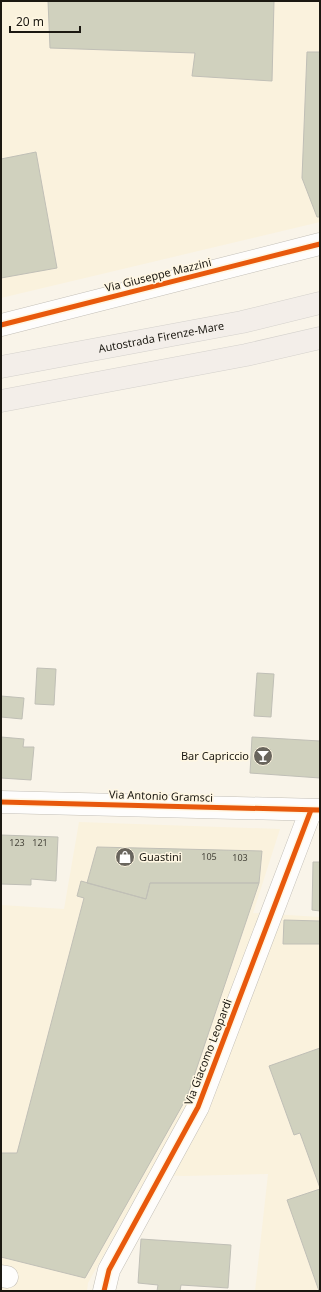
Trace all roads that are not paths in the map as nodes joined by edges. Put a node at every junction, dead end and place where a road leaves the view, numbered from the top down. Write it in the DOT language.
graph roads {
  1 [pos="320,244"];
  2 [pos="320,303"];
  3 [pos="1,325"];
  4 [pos="320,338"];
  5 [pos="1,367"];
  6 [pos="1,401"];
  7 [pos="1,802"];
  8 [pos="315,810"];
  9 [pos="104,1291"];
  1 -- 3 [label="street, Via Giuseppe Mazzini"];
  2 -- 5 [label="highway, Autostrada Firenze-Mare"];
  4 -- 6 [label="highway"];
  7 -- 8 [label="street, Via Antonio Gramsci"];
  8 -- 9 [label="street, Via Giacomo Leopardi"];
}
